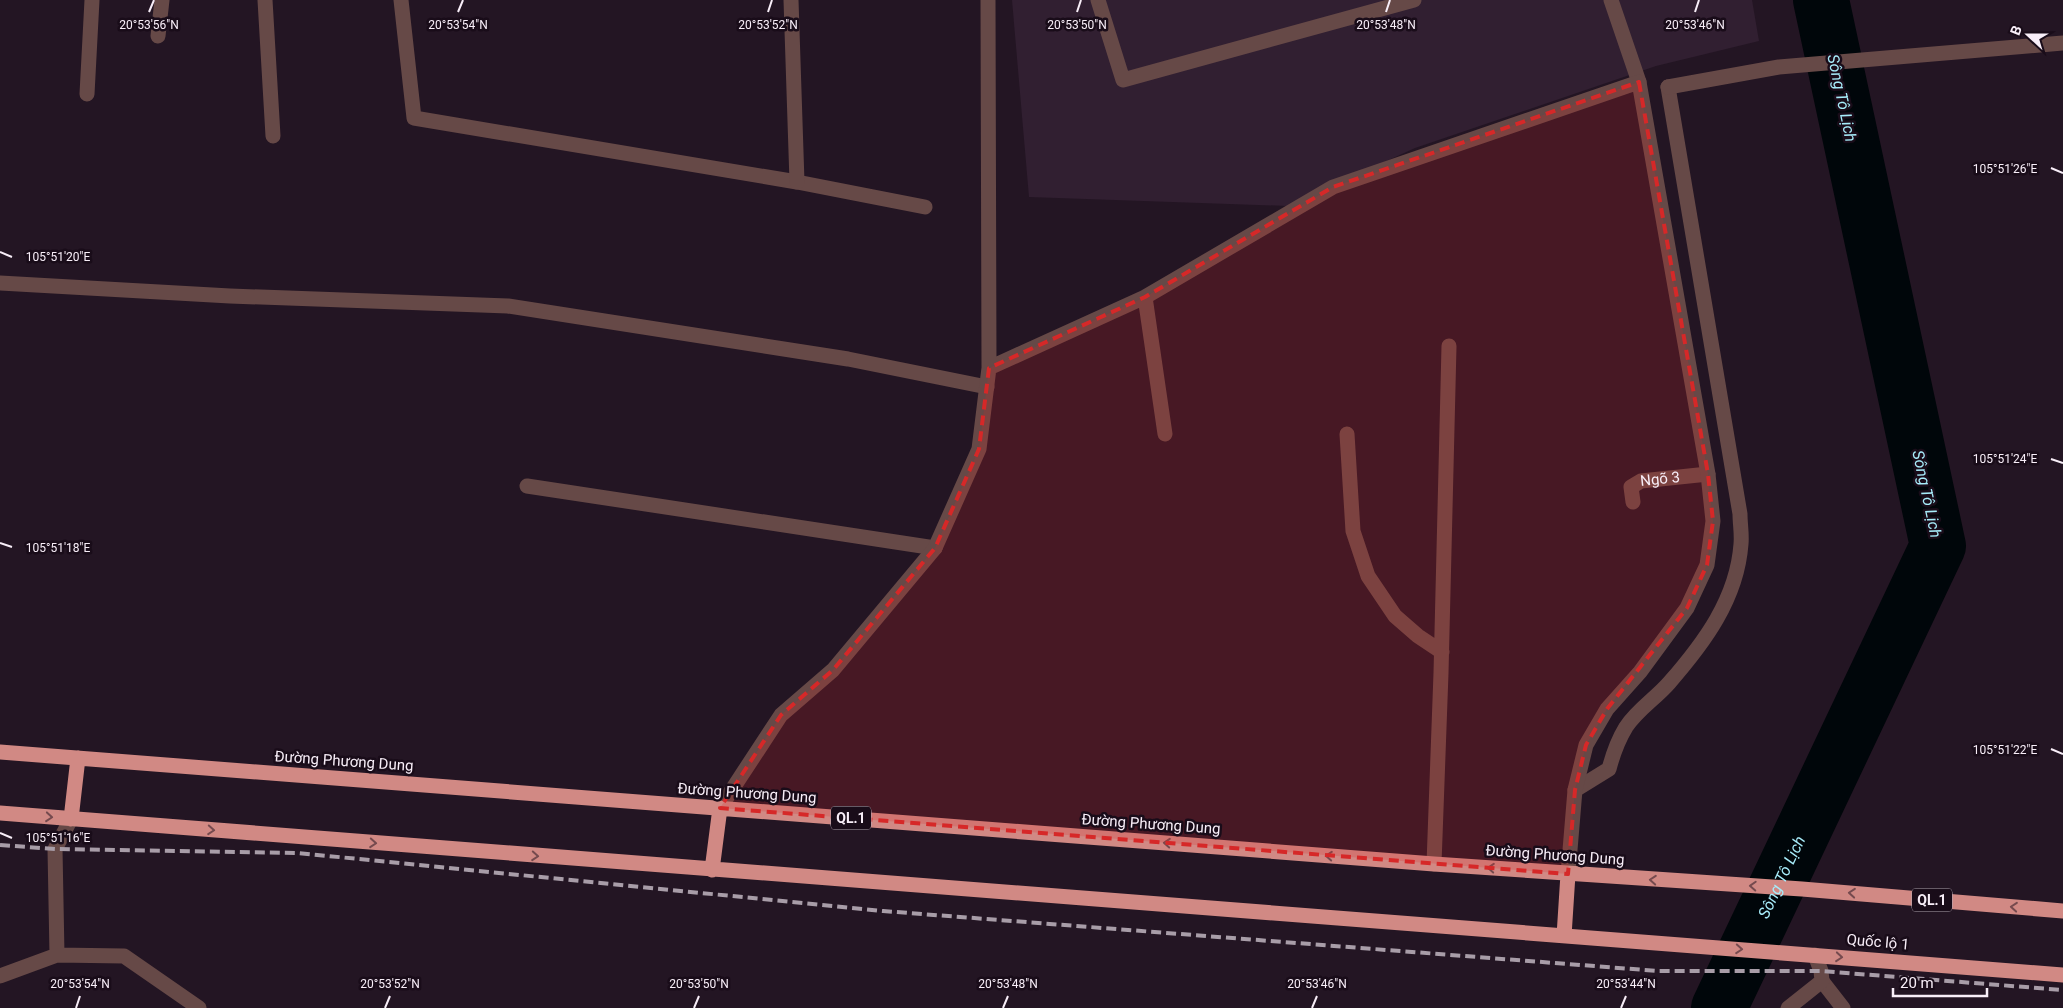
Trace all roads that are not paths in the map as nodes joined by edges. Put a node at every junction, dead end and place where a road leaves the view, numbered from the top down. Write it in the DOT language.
graph roads {
  1 [pos="92,0"];
  2 [pos="162,0"];
  3 [pos="265,0"];
  4 [pos="401,0"];
  5 [pos="790,0"];
  6 [pos="988,0"];
  7 [pos="1098,0"];
  8 [pos="1414,0"];
  9 [pos="1611,0"];
  10 [pos="158,36"];
  11 [pos="2063,43"];
  12 [pos="1639,82"];
  13 [pos="87,94"];
  14 [pos="273,136"];
  15 [pos="797,182"];
  16 [pos="925,207"];
  17 [pos="0,283"];
  18 [pos="1144,297"];
  19 [pos="1449,346"];
  20 [pos="989,368"];
  21 [pos="986,387"];
  22 [pos="1165,434"];
  23 [pos="1347,434"];
  24 [pos="1708,474"];
  25 [pos="527,486"];
  26 [pos="1633,502"];
  27 [pos="935,548"];
  28 [pos="1442,652"];
  29 [pos="0,752"];
  30 [pos="78,758"];
  31 [pos="1575,790"];
  32 [pos="720,808"];
  33 [pos="0,813"];
  34 [pos="71,819"];
  35 [pos="1434,864"];
  36 [pos="712,870"];
  37 [pos="1568,874"];
  38 [pos="2063,911"];
  39 [pos="1564,936"];
  40 [pos="57,955"];
  41 [pos="1815,955"];
  42 [pos="2063,975"];
  43 [pos="0,976"];
  44 [pos="1822,981"];
  45 [pos="199,1008"];
  46 [pos="1788,1008"];
  47 [pos="1843,1008"];
  1 -- 13 [label="street"];
  2 -- 10 [label="street"];
  3 -- 14 [label="street"];
  4 -- 15 [label="street"];
  5 -- 15 [label="street"];
  6 -- 20 [label="street"];
  7 -- 8 [label="street"];
  9 -- 12 [label="street"];
  11 -- 31 [label="street"];
  12 -- 18 [label="street"];
  12 -- 24 [label="street"];
  15 -- 16 [label="street"];
  17 -- 21 [label="street"];
  18 -- 20 [label="street"];
  18 -- 22 [label="street"];
  19 -- 28 [label="street"];
  20 -- 21 [label="street"];
  21 -- 27 [label="street"];
  23 -- 28 [label="street"];
  24 -- 26 [label="street, Ngõ 3"];
  24 -- 31 [label="street"];
  25 -- 27 [label="street"];
  27 -- 32 [label="street"];
  28 -- 35 [label="street"];
  29 -- 30 [label="highway, Đường Phương Dung / QL.1"];
  30 -- 32 [label="highway, Đường Phương Dung / QL.1"];
  30 -- 34 [label="highway"];
  31 -- 37 [label="street"];
  35 -- 32 [label="highway, Đường Phương Dung / QL.1, one-way"];
  32 -- 36 [label="highway"];
  33 -- 34 [label="highway, one-way"];
  34 -- 36 [label="highway, one-way"];
  34 -- 40 [label="street"];
  37 -- 35 [label="highway, Đường Phương Dung / QL.1, one-way"];
  36 -- 39 [label="highway"];
  38 -- 37 [label="highway, Đường Phương Dung / QL.1, one-way"];
  37 -- 39 [label="highway"];
  39 -- 41 [label="highway, Quốc lộ 1, one-way"];
  40 -- 43 [label="street"];
  40 -- 45 [label="street"];
  41 -- 42 [label="highway, Quốc lộ 1, one-way"];
  41 -- 44 [label="street"];
  44 -- 46 [label="street"];
  44 -- 47 [label="street"];
}
